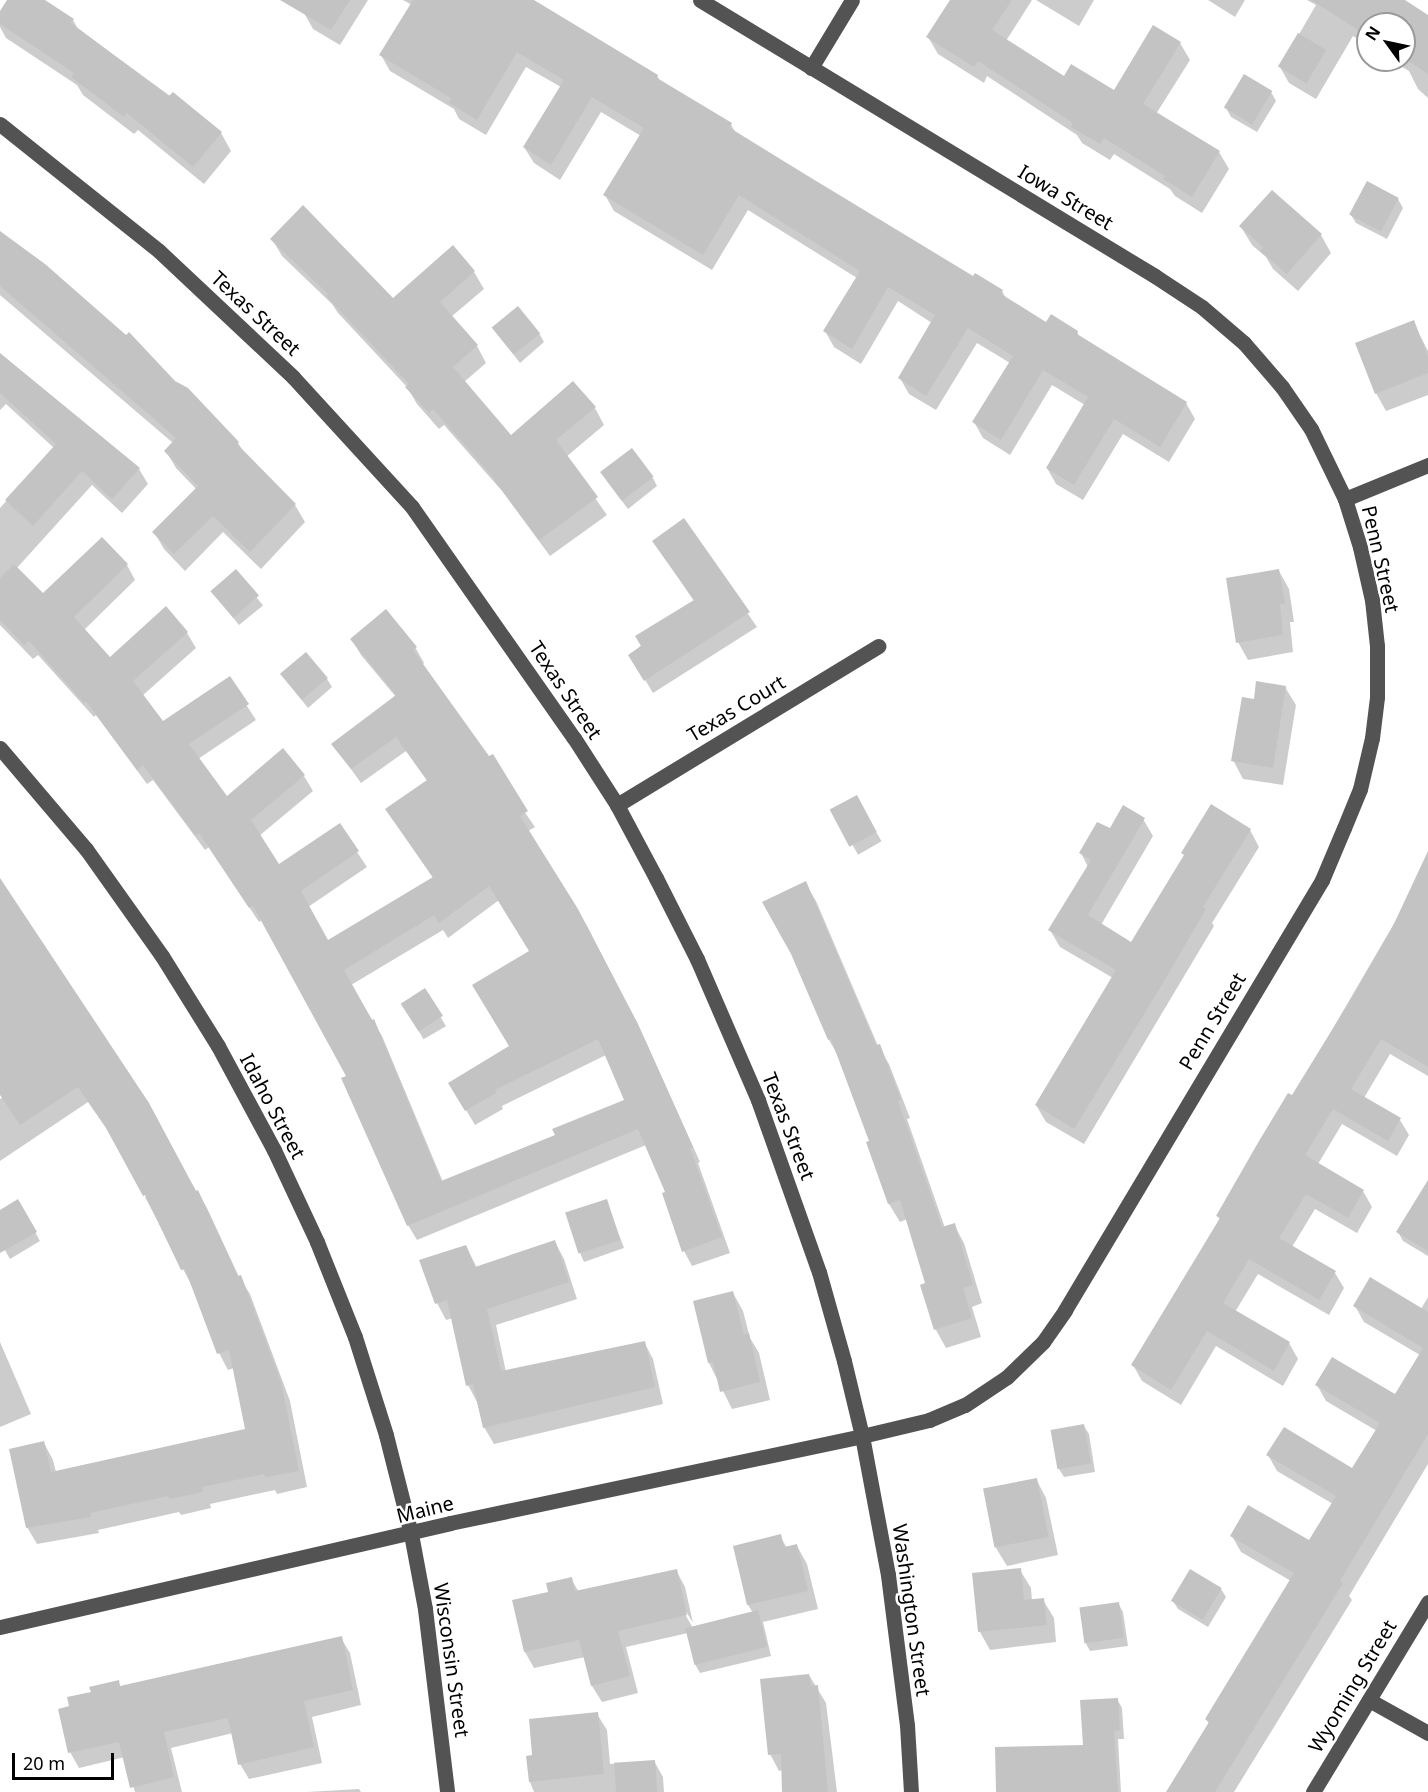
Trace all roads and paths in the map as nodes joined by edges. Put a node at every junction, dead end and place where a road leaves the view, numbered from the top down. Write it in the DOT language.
graph roads {
  1 [pos="700,0"];
  2 [pos="852,0"];
  3 [pos="812,68"];
  4 [pos="0,124"];
  5 [pos="1428,465"];
  6 [pos="1345,499"];
  7 [pos="878,646"];
  8 [pos="0,748"];
  9 [pos="617,805"];
  10 [pos="862,1436"];
  11 [pos="411,1534"];
  12 [pos="1428,1602"];
  13 [pos="0,1627"];
  14 [pos="1369,1700"];
  15 [pos="1428,1733"];
  16 [pos="447,1792"];
  17 [pos="911,1792"];
  18 [pos="1313,1792"];
  1 -- 3 [label="street, Iowa Street"];
  2 -- 3 [label="street"];
  3 -- 6 [label="street, Iowa Street"];
  4 -- 9 [label="street, Texas Street"];
  5 -- 6 [label="street"];
  6 -- 10 [label="street, Penn Street"];
  7 -- 9 [label="street, Texas Court"];
  8 -- 11 [label="street, Idaho Street"];
  9 -- 10 [label="street, Texas Street"];
  10 -- 11 [label="street, Maine"];
  10 -- 17 [label="street, Washington Street"];
  11 -- 13 [label="street, Maine"];
  11 -- 16 [label="street, Wisconsin Street"];
  12 -- 14 [label="street, Wyoming Street"];
  14 -- 15 [label="street"];
  14 -- 18 [label="street, Wyoming Street"];
}
